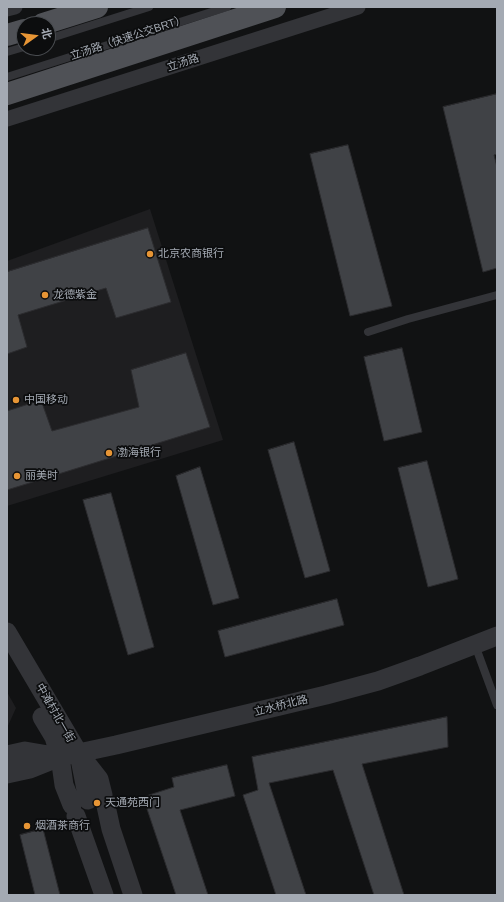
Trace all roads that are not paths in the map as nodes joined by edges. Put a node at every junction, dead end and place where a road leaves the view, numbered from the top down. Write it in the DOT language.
graph roads {
  1 [pos="15,7"];
  2 [pos="97,7"];
  3 [pos="149,7"];
  4 [pos="227,7"];
  5 [pos="275,7"];
  6 [pos="358,7"];
  7 [pos="7,10"];
  8 [pos="56,20"];
  9 [pos="56,36"];
  10 [pos="7,77"];
  11 [pos="7,94"];
  12 [pos="7,119"];
  13 [pos="497,295"];
  14 [pos="368,332"];
  15 [pos="7,632"];
  16 [pos="497,636"];
  17 [pos="475,645"];
  18 [pos="7,655"];
  19 [pos="497,705"];
  20 [pos="7,755"];
  21 [pos="69,756"];
  22 [pos="7,774"];
  23 [pos="89,805"];
  24 [pos="104,895"];
  25 [pos="133,895"];
  1 -- 7 [label="street"];
  2 -- 8 [label="main road"];
  3 -- 9 [label="lane, 立汤路（快速公交BRT）"];
  4 -- 10 [label="lane, 立汤路（快速公交BRT）"];
  5 -- 11 [label="main road"];
  6 -- 12 [label="street, 立汤路"];
  13 -- 14 [label="lane"];
  15 -- 21 [label="street, 中滩村北一街"];
  16 -- 17 [label="street, 立水桥北路"];
  17 -- 19 [label="lane"];
  17 -- 21 [label="street, 立水桥北路"];
  18 -- 21 [label="street, 中滩村北一街"];
  20 -- 21 [label="street, 立水桥北路"];
  21 -- 22 [label="street, 立水桥北路"];
  21 -- 23 [label="street, 中滩村北一街"];
  21 -- 23 [label="street"];
  23 -- 24 [label="street, 中滩村北一街"];
  23 -- 25 [label="street"];
}
